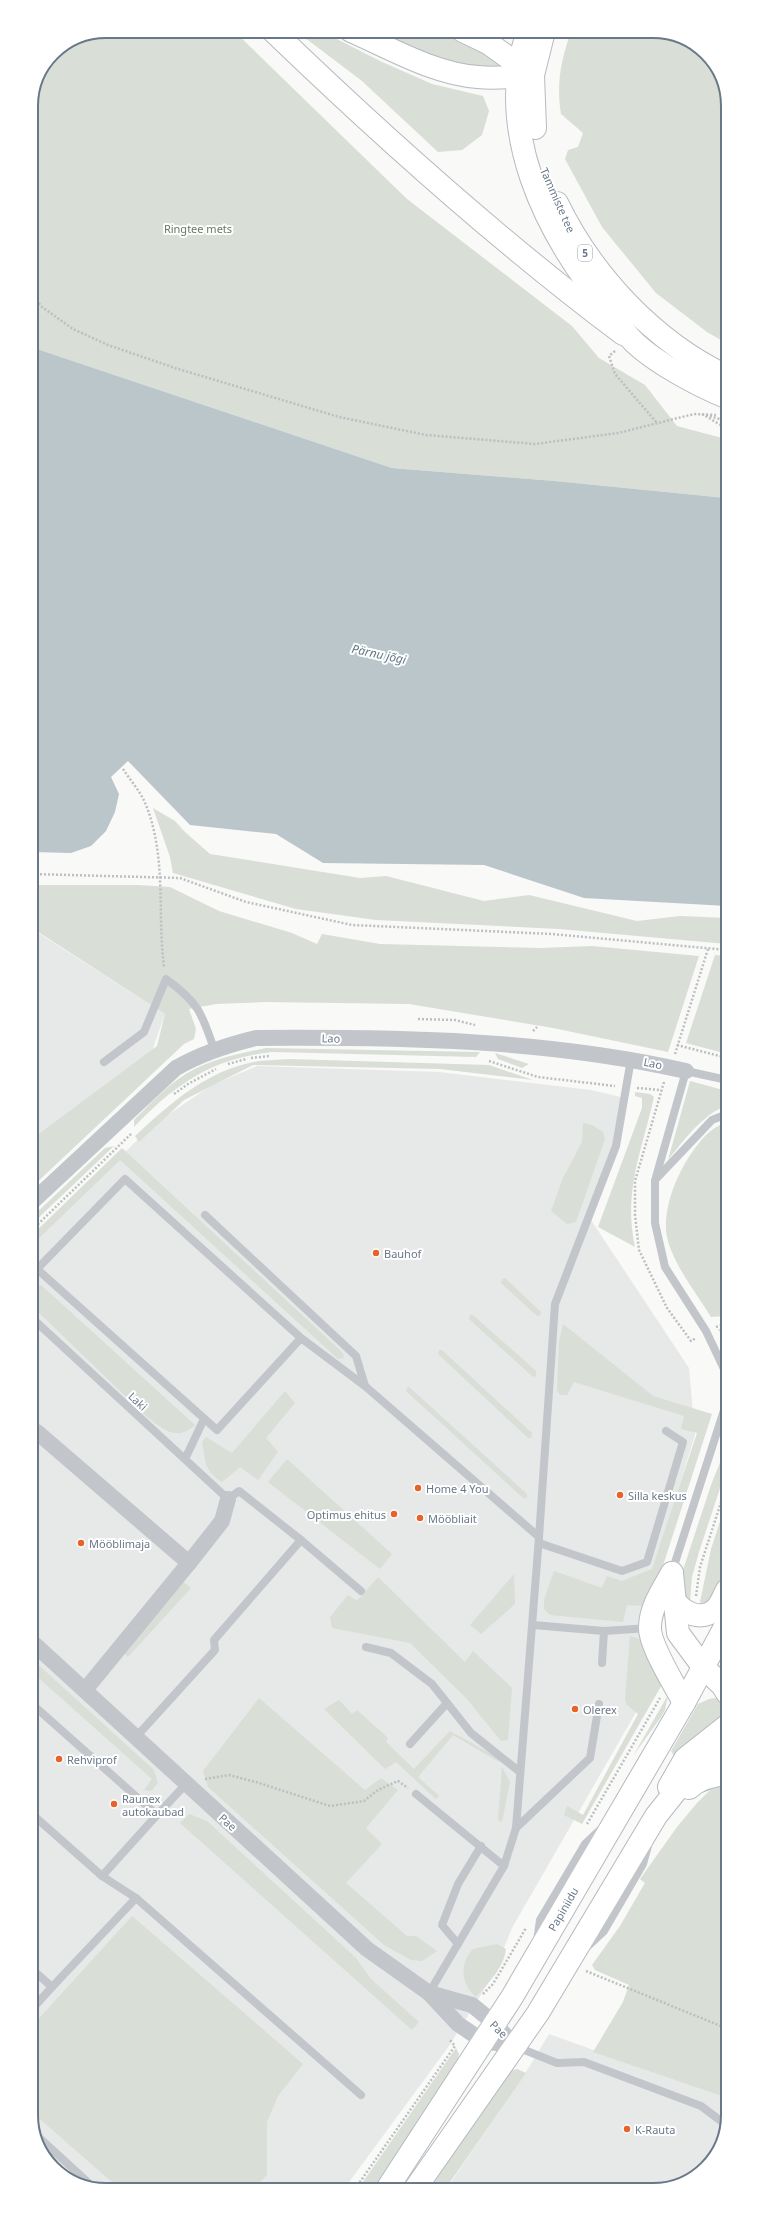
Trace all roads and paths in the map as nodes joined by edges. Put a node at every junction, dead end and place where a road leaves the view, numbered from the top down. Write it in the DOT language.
graph roads {
  1 [pos="280,38"];
  2 [pos="368,38"];
  3 [pos="478,38"];
  4 [pos="527,38"];
  5 [pos="540,38"];
  6 [pos="523,72"];
  7 [pos="38,302"];
  8 [pos="635,343"];
  9 [pos="721,373"];
  10 [pos="721,394"];
  11 [pos="702,414"];
  12 [pos="721,420"];
  13 [pos="658,423"];
  14 [pos="721,425"];
  15 [pos="123,769"];
  16 [pos="38,874"];
  17 [pos="160,877"];
  18 [pos="708,949"];
  19 [pos="721,950"];
  20 [pos="166,979"];
  21 [pos="214,1049"];
  22 [pos="274,1056"];
  23 [pos="721,1056"];
  24 [pos="631,1059"];
  25 [pos="482,1060"];
  26 [pos="104,1062"];
  27 [pos="226,1065"];
  28 [pos="219,1067"];
  29 [pos="686,1071"];
  30 [pos="721,1079"];
  31 [pos="626,1087"];
  32 [pos="660,1090"];
  33 [pos="171,1096"];
  34 [pos="721,1116"];
  35 [pos="132,1133"];
  36 [pos="656,1180"];
  37 [pos="38,1196"];
  38 [pos="205,1215"];
  39 [pos="38,1224"];
  40 [pos="38,1268"];
  41 [pos="38,1270"];
  42 [pos="38,1324"];
  43 [pos="301,1338"];
  44 [pos="721,1363"];
  45 [pos="365,1386"];
  46 [pos="204,1419"];
  47 [pos="721,1420"];
  48 [pos="666,1431"];
  49 [pos="38,1433"];
  50 [pos="185,1459"];
  51 [pos="228,1499"];
  52 [pos="721,1503"];
  53 [pos="300,1540"];
  54 [pos="539,1540"];
  55 [pos="189,1563"];
  56 [pos="672,1573"];
  57 [pos="361,1591"];
  58 [pos="696,1598"];
  59 [pos="673,1599"];
  60 [pos="721,1600"];
  61 [pos="533,1625"];
  62 [pos="649,1628"];
  63 [pos="604,1631"];
  64 [pos="721,1635"];
  65 [pos="366,1647"];
  66 [pos="38,1648"];
  67 [pos="602,1664"];
  68 [pos="704,1668"];
  69 [pos="721,1684"];
  70 [pos="85,1690"];
  71 [pos="447,1703"];
  72 [pos="684,1703"];
  73 [pos="599,1704"];
  74 [pos="38,1709"];
  75 [pos="721,1731"];
  76 [pos="136,1737"];
  77 [pos="410,1744"];
  78 [pos="721,1751"];
  79 [pos="520,1772"];
  80 [pos="721,1774"];
  81 [pos="189,1787"];
  82 [pos="416,1794"];
  83 [pos="157,1815"];
  84 [pos="656,1816"];
  85 [pos="38,1819"];
  86 [pos="516,1828"];
  87 [pos="481,1846"];
  88 [pos="504,1866"];
  89 [pos="102,1876"];
  90 [pos="136,1898"];
  91 [pos="458,1944"];
  92 [pos="575,1966"];
  93 [pos="38,1974"];
  94 [pos="493,1984"];
  95 [pos="52,1987"];
  96 [pos="429,1993"];
  97 [pos="481,1996"];
  98 [pos="38,2002"];
  99 [pos="721,2026"];
  100 [pos="488,2032"];
  101 [pos="448,2037"];
  102 [pos="515,2046"];
  103 [pos="361,2096"];
  104 [pos="720,2121"];
  105 [pos="43,2141"];
  106 [pos="86,2180"];
  107 [pos="359,2183"];
  108 [pos="391,2183"];
  109 [pos="419,2183"];
  1 -- 8 [label="main road"];
  2 -- 6 [label="main road"];
  3 -- 6 [label="main road"];
  4 -- 6 [label="main road, 5"];
  5 -- 6 [label="main road, 5"];
  6 -- 8 [label="main road, 5"];
  6 -- 9 [label="main road, Tammiste tee / 5"];
  7 -- 13 [label="path"];
  8 -- 10 [label="main road, 5"];
  8 -- 13 [label="path"];
  11 -- 12 [label="path"];
  11 -- 13 [label="path"];
  11 -- 14 [label="path"];
  15 -- 17 [label="path"];
  16 -- 17 [label="path"];
  17 -- 18 [label="path"];
  17 -- 20 [label="path"];
  18 -- 19 [label="path"];
  18 -- 23 [label="path"];
  20 -- 21 [label="lane"];
  20 -- 26 [label="lane"];
  21 -- 24 [label="street, Lao"];
  21 -- 37 [label="street, Lao"];
  22 -- 27 [label="path"];
  24 -- 29 [label="street, Lao"];
  24 -- 31 [label="lane"];
  25 -- 31 [label="path"];
  28 -- 33 [label="path"];
  29 -- 30 [label="lane"];
  29 -- 36 [label="lane"];
  31 -- 32 [label="path"];
  31 -- 54 [label="lane"];
  34 -- 36 [label="lane"];
  35 -- 39 [label="path"];
  36 -- 44 [label="lane"];
  38 -- 45 [label="lane"];
  40 -- 43 [label="lane"];
  41 -- 46 [label="lane"];
  42 -- 50 [label="lane, Laki"];
  43 -- 45 [label="lane"];
  43 -- 46 [label="lane"];
  45 -- 54 [label="lane"];
  46 -- 50 [label="lane"];
  47 -- 56 [label="lane"];
  48 -- 54 [label="lane"];
  49 -- 55 [label="street"];
  50 -- 51 [label="lane, Laki"];
  51 -- 53 [label="lane"];
  51 -- 55 [label="street"];
  52 -- 58 [label="path"];
  53 -- 57 [label="lane"];
  53 -- 76 [label="lane"];
  54 -- 61 [label="lane"];
  55 -- 70 [label="street"];
  56 -- 59 [label="main road"];
  56 -- 62 [label="main road"];
  59 -- 60 [label="main road"];
  59 -- 68 [label="main road"];
  61 -- 63 [label="lane"];
  61 -- 79 [label="lane"];
  62 -- 63 [label="lane"];
  62 -- 72 [label="main road"];
  63 -- 67 [label="lane"];
  64 -- 68 [label="main road, Papiniidu"];
  65 -- 71 [label="lane"];
  66 -- 70 [label="street, Pae"];
  68 -- 69 [label="main road"];
  68 -- 72 [label="main road, Papiniidu"];
  70 -- 76 [label="street, Pae"];
  71 -- 77 [label="lane"];
  71 -- 79 [label="lane"];
  72 -- 100 [label="main road, Papiniidu"];
  73 -- 86 [label="lane"];
  74 -- 83 [label="lane"];
  75 -- 84 [label="main road"];
  76 -- 81 [label="street, Pae"];
  78 -- 84 [label="main road"];
  79 -- 86 [label="lane"];
  80 -- 84 [label="main road"];
  81 -- 82 [label="path"];
  81 -- 83 [label="lane"];
  81 -- 96 [label="street, Pae"];
  82 -- 87 [label="lane"];
  83 -- 89 [label="lane"];
  84 -- 92 [label="main road"];
  85 -- 89 [label="lane"];
  86 -- 88 [label="lane"];
  87 -- 88 [label="lane"];
  87 -- 91 [label="lane"];
  88 -- 91 [label="lane"];
  89 -- 90 [label="lane"];
  90 -- 95 [label="lane"];
  90 -- 103 [label="lane"];
  91 -- 96 [label="lane"];
  92 -- 99 [label="path"];
  92 -- 102 [label="main road"];
  93 -- 95 [label="lane"];
  94 -- 97 [label="path"];
  95 -- 98 [label="lane"];
  96 -- 100 [label="street, Pae"];
  96 -- 100 [label="street, Pae"];
  100 -- 102 [label="street, Pae"];
  100 -- 108 [label="main road, Papiniidu"];
  101 -- 107 [label="path"];
  102 -- 104 [label="lane"];
  102 -- 109 [label="main road"];
  105 -- 106 [label="lane"];
}
